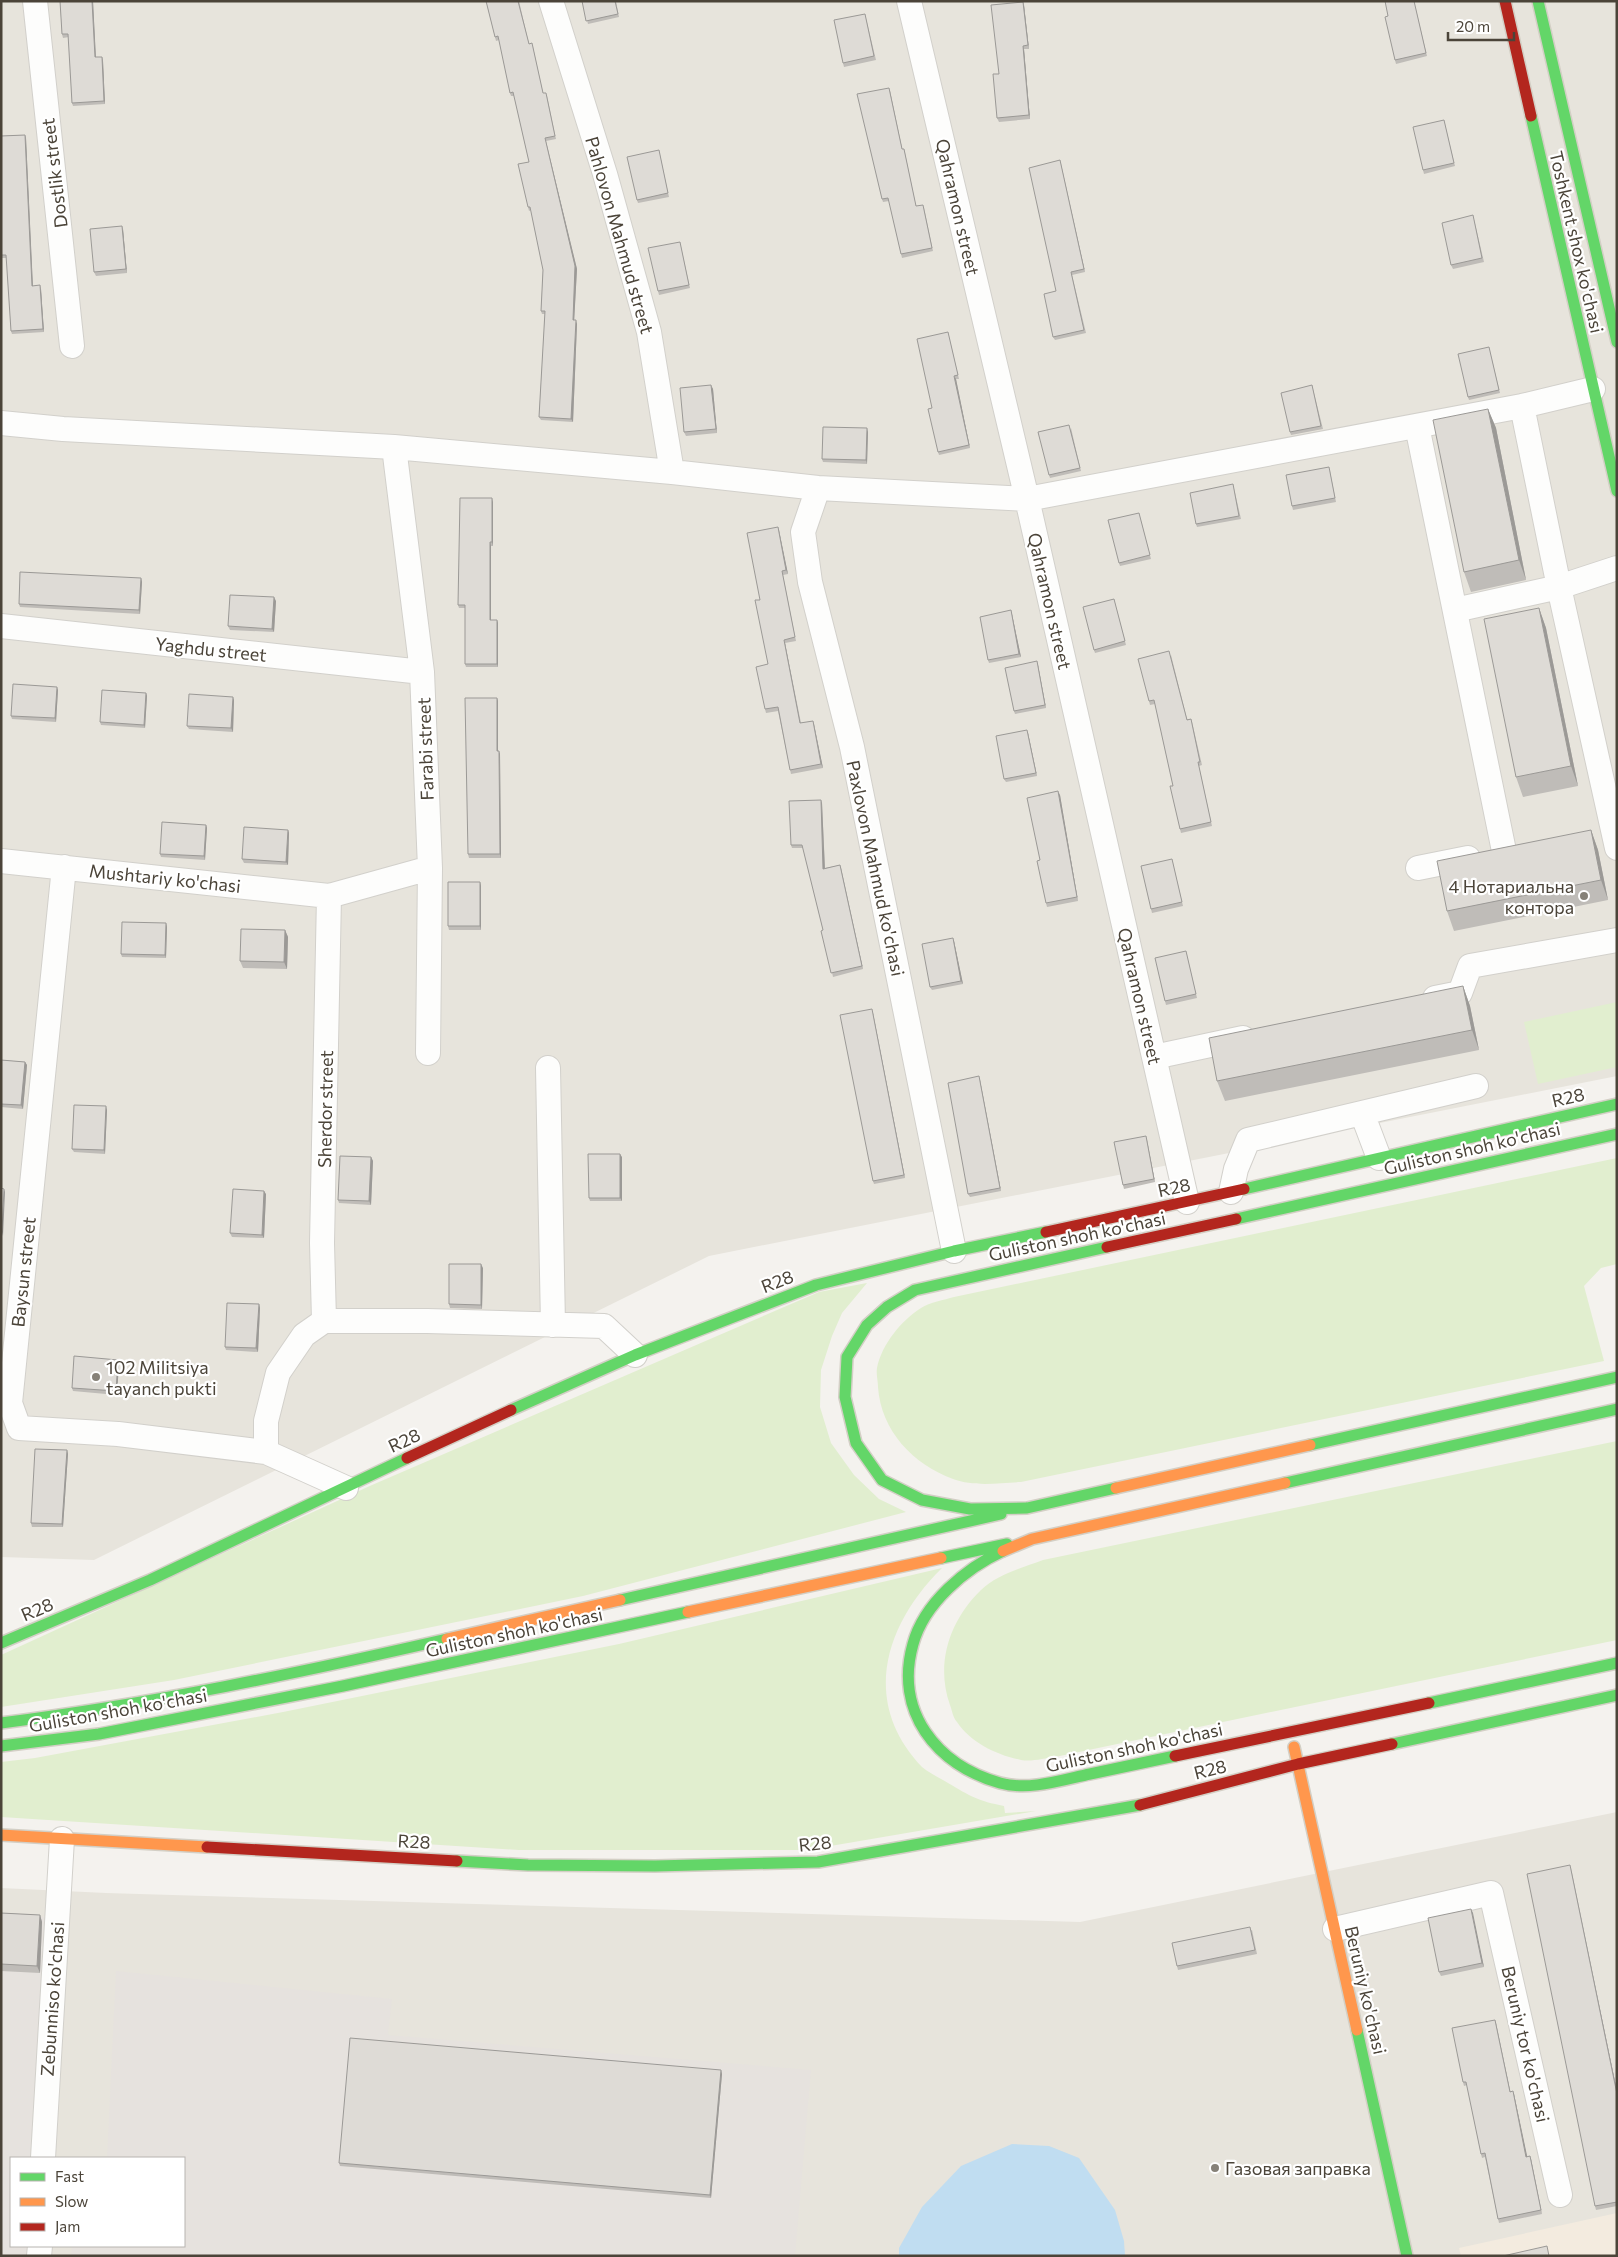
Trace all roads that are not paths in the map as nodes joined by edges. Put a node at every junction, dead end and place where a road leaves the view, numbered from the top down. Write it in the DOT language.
graph roads {
  1 [pos="35,1"];
  2 [pos="551,1"];
  3 [pos="909,1"];
  4 [pos="1505,1"];
  5 [pos="1538,1"];
  6 [pos="1617,342"];
  7 [pos="72,346"];
  8 [pos="1593,389"];
  9 [pos="1522,406"];
  10 [pos="1,423"];
  11 [pos="1417,426"];
  12 [pos="394,447"];
  13 [pos="672,472"];
  14 [pos="818,488"];
  15 [pos="1617,491"];
  16 [pos="1027,499"];
  17 [pos="1617,568"];
  18 [pos="1559,587"];
  19 [pos="1455,610"];
  20 [pos="1,626"];
  21 [pos="422,672"];
  22 [pos="1608,836"];
  23 [pos="1,861"];
  24 [pos="64,867"];
  25 [pos="430,868"];
  26 [pos="1418,868"];
  27 [pos="329,896"];
  28 [pos="1617,940"];
  29 [pos="1412,1003"];
  30 [pos="1269,1033"];
  31 [pos="428,1053"];
  32 [pos="1154,1057"];
  33 [pos="548,1068"];
  34 [pos="1476,1086"];
  35 [pos="1617,1104"];
  36 [pos="1362,1113"];
  37 [pos="1617,1134"];
  38 [pos="1379,1158"];
  39 [pos="1231,1192"];
  40 [pos="1187,1202"];
  41 [pos="954,1251"];
  42 [pos="324,1321"];
  43 [pos="552,1325"];
  44 [pos="635,1355"];
  45 [pos="1617,1377"];
  46 [pos="1617,1409"];
  47 [pos="266,1452"];
  48 [pos="346,1488"];
  49 [pos="1027,1508"];
  50 [pos="1032,1539"];
  51 [pos="1,1643"];
  52 [pos="1617,1663"];
  53 [pos="1617,1695"];
  54 [pos="1,1723"];
  55 [pos="1290,1732"];
  56 [pos="1,1746"];
  57 [pos="1298,1764"];
  58 [pos="1,1835"];
  59 [pos="62,1839"];
  60 [pos="1335,1929"];
  61 [pos="43,2157"];
  62 [pos="1560,2194"];
  63 [pos="1408,2256"];
  1 -- 7 [label="street, Dostlik street"];
  2 -- 13 [label="street, Pahlovon Mahmud street"];
  3 -- 16 [label="street, Qahramon street"];
  4 -- 8 [label="main road, Toshkent shox ko'chasi"];
  5 -- 6 [label="main road, Toshkent shox ko'chasi"];
  8 -- 9 [label="street"];
  8 -- 15 [label="main road, Toshkent shox ko'chasi"];
  9 -- 11 [label="street"];
  9 -- 18 [label="street"];
  10 -- 12 [label="street"];
  11 -- 16 [label="street"];
  11 -- 19 [label="street"];
  12 -- 13 [label="street"];
  12 -- 21 [label="street, Farabi street"];
  13 -- 14 [label="street"];
  14 -- 16 [label="street"];
  14 -- 41 [label="street, Paxlovon Mahmud ko'chasi"];
  16 -- 32 [label="street, Qahramon street"];
  17 -- 18 [label="street"];
  18 -- 19 [label="street"];
  18 -- 22 [label="street"];
  19 -- 26 [label="street"];
  20 -- 21 [label="street, Yaghdu street"];
  21 -- 25 [label="street, Farabi street"];
  23 -- 24 [label="street, Mushtariy ko'chasi"];
  24 -- 27 [label="street, Mushtariy ko'chasi"];
  24 -- 47 [label="street, Baysun street"];
  25 -- 27 [label="street"];
  25 -- 31 [label="street, Farabi street"];
  27 -- 42 [label="street, Sherdor street"];
  28 -- 29 [label="street"];
  30 -- 32 [label="street"];
  32 -- 40 [label="street, Qahramon street"];
  33 -- 43 [label="street"];
  34 -- 36 [label="street"];
  35 -- 38 [label="main road, R28"];
  36 -- 38 [label="street"];
  36 -- 39 [label="street"];
  37 -- 49 [label="main road, Guliston shoh ko'chasi"];
  38 -- 39 [label="main road, R28"];
  39 -- 40 [label="main road, R28"];
  40 -- 41 [label="main road, R28"];
  41 -- 44 [label="main road, R28"];
  42 -- 43 [label="street"];
  42 -- 47 [label="street"];
  43 -- 44 [label="street"];
  44 -- 48 [label="main road, R28"];
  45 -- 49 [label="main road, Guliston shoh ko'chasi"];
  46 -- 50 [label="main road, Guliston shoh ko'chasi"];
  47 -- 48 [label="street"];
  48 -- 51 [label="main road, R28"];
  49 -- 54 [label="main road, Guliston shoh ko'chasi"];
  50 -- 55 [label="main road, Guliston shoh ko'chasi"];
  50 -- 56 [label="main road, Guliston shoh ko'chasi"];
  52 -- 55 [label="main road, Guliston shoh ko'chasi"];
  53 -- 57 [label="main road, R28"];
  55 -- 57 [label="main road, Beruniy ko'chasi"];
  57 -- 59 [label="main road, R28"];
  57 -- 60 [label="main road, Beruniy ko'chasi"];
  58 -- 59 [label="main road, R28"];
  59 -- 61 [label="street, Zebunniso ko'chasi"];
  60 -- 62 [label="street, Beruniy tor ko'chasi"];
  60 -- 63 [label="main road, Beruniy ko'chasi"];
}
